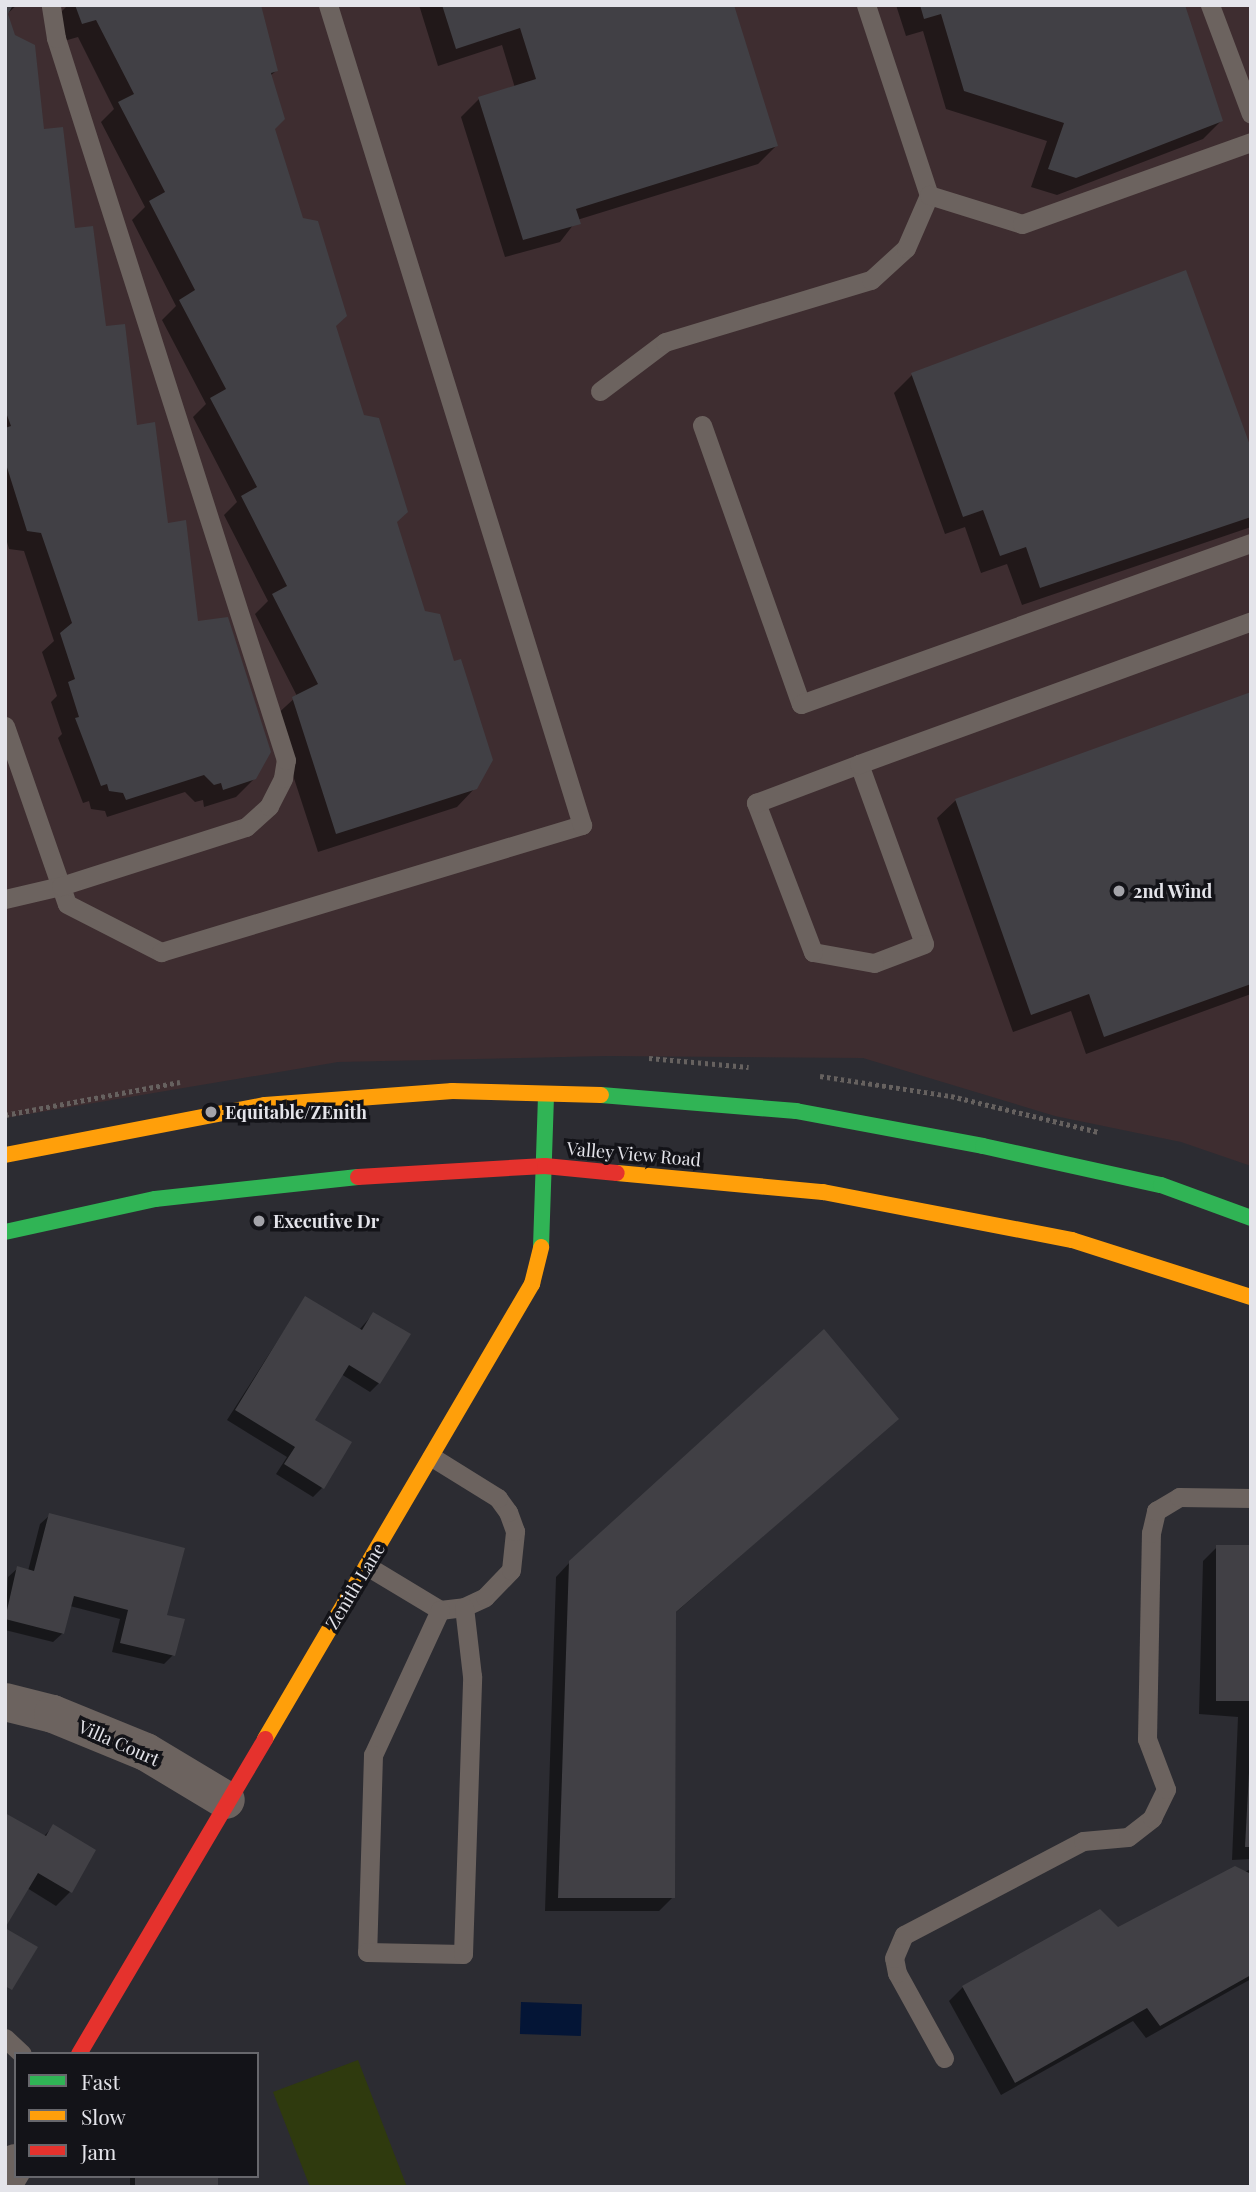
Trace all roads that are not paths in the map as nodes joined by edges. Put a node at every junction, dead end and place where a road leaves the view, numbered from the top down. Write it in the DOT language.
graph roads {
  1 [pos="51,5"];
  2 [pos="328,5"];
  3 [pos="866,5"];
  4 [pos="1210,5"];
  5 [pos="1251,114"];
  6 [pos="1251,142"];
  7 [pos="929,195"];
  8 [pos="600,391"];
  9 [pos="702,425"];
  10 [pos="1251,543"];
  11 [pos="1251,621"];
  12 [pos="5,726"];
  13 [pos="859,764"];
  14 [pos="61,887"];
  15 [pos="5,899"];
  16 [pos="546,1094"];
  17 [pos="5,1155"];
  18 [pos="545,1166"];
  19 [pos="1251,1218"];
  20 [pos="5,1232"];
  21 [pos="1251,1297"];
  22 [pos="432,1457"];
  23 [pos="1251,1498"];
  24 [pos="367,1566"];
  25 [pos="464,1607"];
  26 [pos="440,1610"];
  27 [pos="5,1702"];
  28 [pos="226,1800"];
  29 [pos="5,2038"];
  30 [pos="20,2052"];
  31 [pos="80,2052"];
  32 [pos="944,2058"];
  1 -- 14 [label="lane"];
  2 -- 14 [label="lane"];
  3 -- 7 [label="lane"];
  4 -- 5 [label="lane"];
  6 -- 7 [label="lane"];
  7 -- 8 [label="lane"];
  9 -- 10 [label="lane"];
  11 -- 13 [label="lane"];
  12 -- 14 [label="lane"];
  13 -- 13 [label="lane"];
  14 -- 15 [label="lane"];
  16 -- 17 [label="main road"];
  16 -- 18 [label="main road, Zenith Lane"];
  16 -- 19 [label="main road"];
  18 -- 20 [label="main road, Valley View Road"];
  18 -- 21 [label="main road, Valley View Road"];
  18 -- 22 [label="main road, Zenith Lane"];
  22 -- 24 [label="main road, Zenith Lane"];
  22 -- 25 [label="lane"];
  23 -- 32 [label="lane"];
  24 -- 26 [label="lane"];
  24 -- 28 [label="main road, Zenith Lane"];
  25 -- 26 [label="lane"];
  25 -- 26 [label="lane"];
  27 -- 28 [label="street, Villa Court"];
  28 -- 31 [label="main road, Zenith Lane"];
  29 -- 30 [label="lane"];
}
